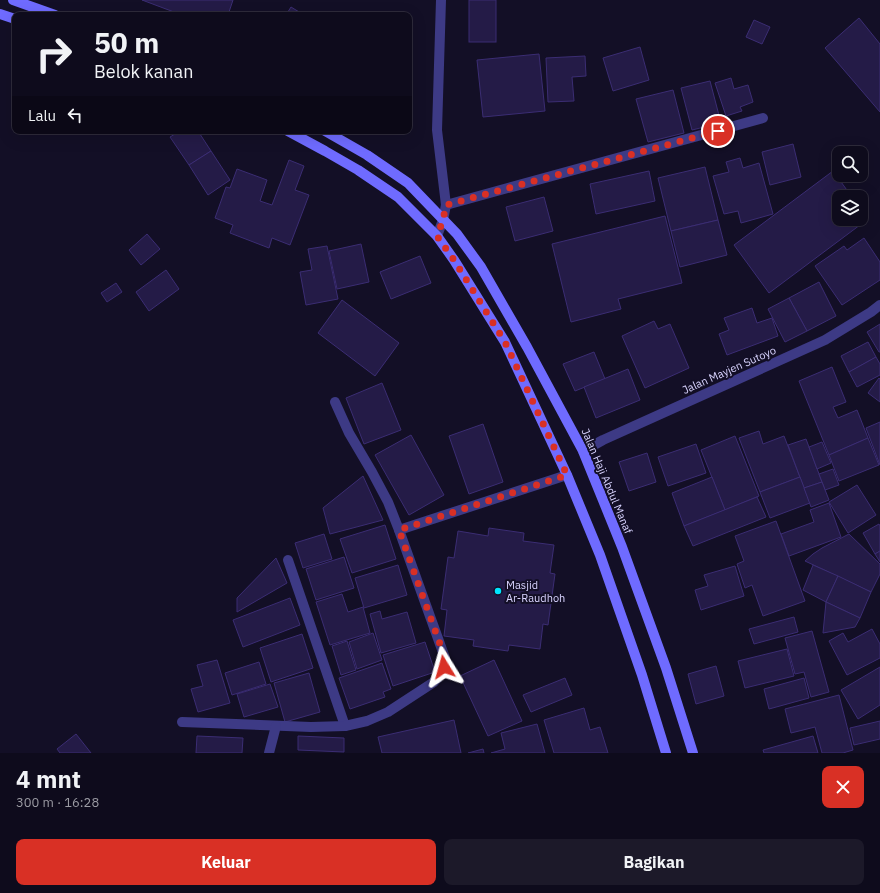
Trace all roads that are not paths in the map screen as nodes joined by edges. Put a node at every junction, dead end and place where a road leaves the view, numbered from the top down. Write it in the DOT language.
graph roads {
  1 [pos="13,0"];
  2 [pos="441,0"];
  3 [pos="47,12"];
  4 [pos="0,14"];
  5 [pos="12,18"];
  6 [pos="763,118"];
  7 [pos="294,134"];
  8 [pos="330,134"];
  9 [pos="446,205"];
  10 [pos="443,220"];
  11 [pos="437,236"];
  12 [pos="880,304"];
  13 [pos="335,402"];
  14 [pos="583,451"];
  15 [pos="567,475"];
  16 [pos="399,530"];
  17 [pos="288,560"];
  18 [pos="182,722"];
  19 [pos="276,726"];
  20 [pos="345,726"];
  21 [pos="269,753"];
  22 [pos="666,753"];
  23 [pos="693,753"];
  1 -- 3 [label="main road"];
  2 -- 9 [label="street"];
  4 -- 5 [label="main road"];
  6 -- 9 [label="street"];
  7 -- 11 [label="main road"];
  8 -- 10 [label="main road, Jalan Haji Abdul Manaf"];
  9 -- 10 [label="street"];
  10 -- 11 [label="street"];
  10 -- 14 [label="main road, Jalan Haji Abdul Manaf"];
  11 -- 15 [label="main road"];
  12 -- 14 [label="street, Jalan Mayjen Sutoyo"];
  13 -- 16 [label="street"];
  14 -- 23 [label="main road, Jalan Haji Abdul Manaf"];
  15 -- 16 [label="street"];
  15 -- 22 [label="main road"];
  16 -- 20 [label="street"];
  17 -- 20 [label="street"];
  18 -- 19 [label="street"];
  19 -- 20 [label="street"];
  19 -- 21 [label="street"];
}
